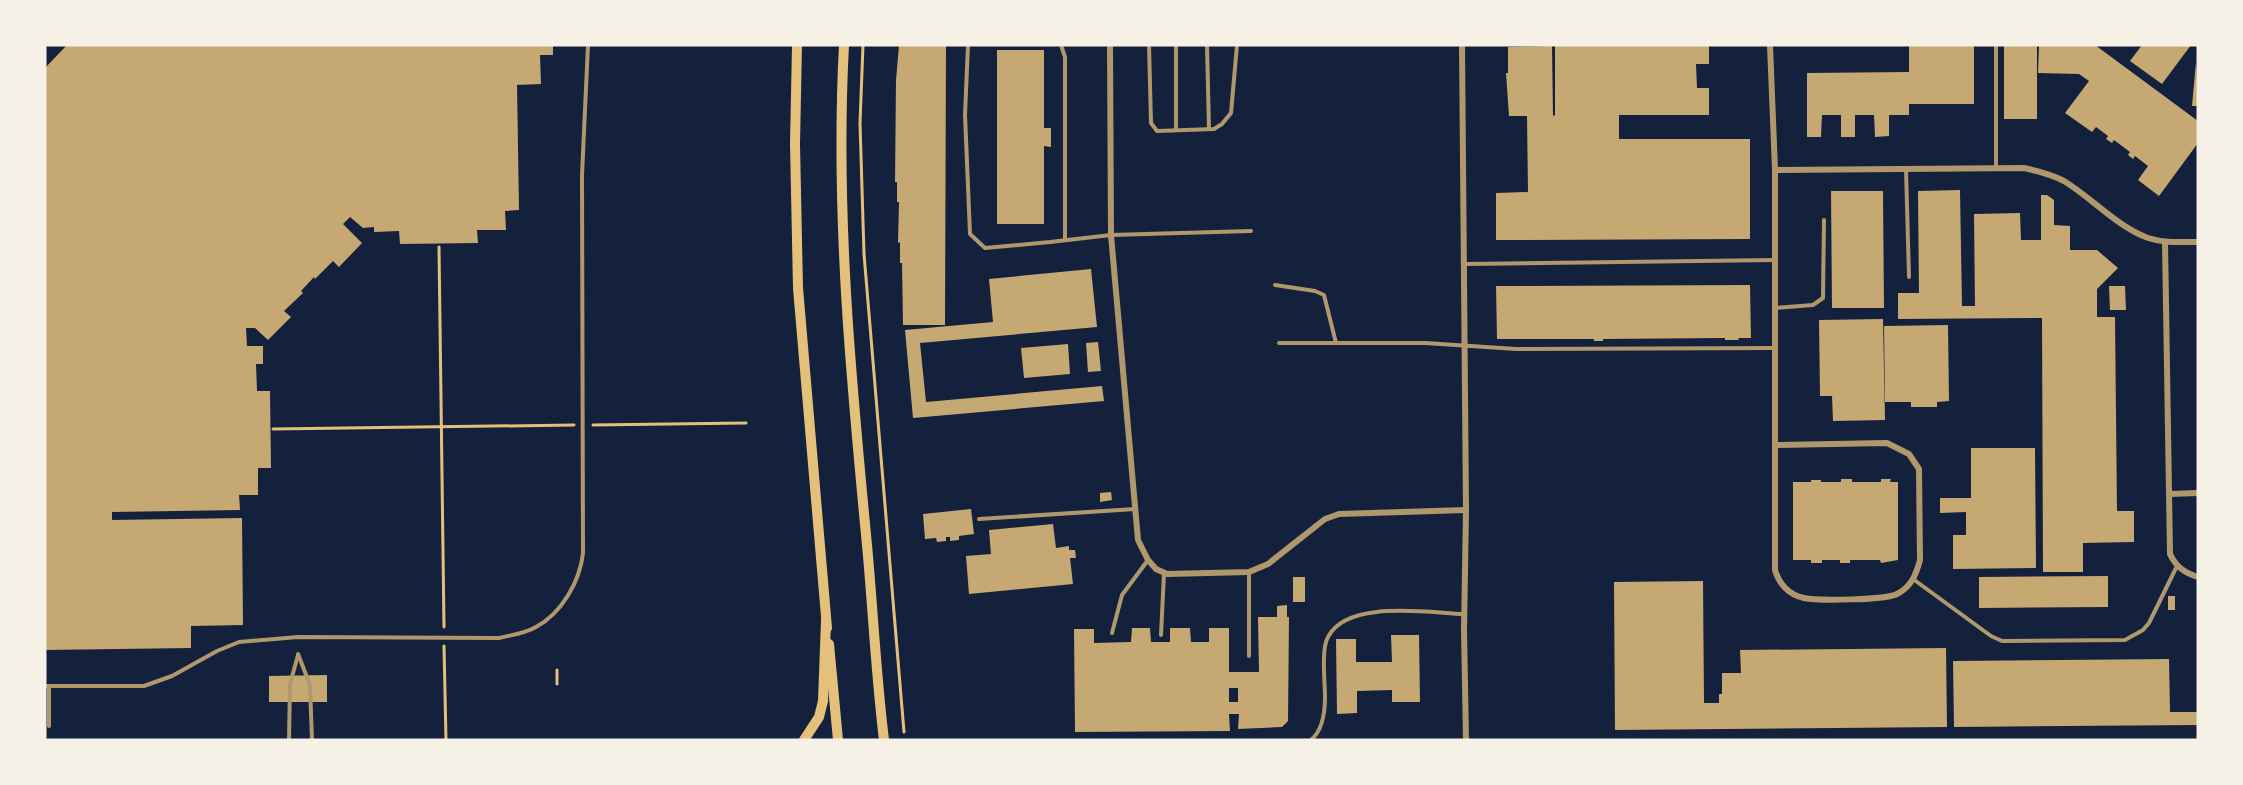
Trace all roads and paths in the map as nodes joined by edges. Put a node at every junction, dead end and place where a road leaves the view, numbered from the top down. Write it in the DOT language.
graph roads {
  1 [pos="588,45"];
  2 [pos="797,45"];
  3 [pos="844,45"];
  4 [pos="863,45"];
  5 [pos="968,45"];
  6 [pos="1061,45"];
  7 [pos="1110,45"];
  8 [pos="1149,45"];
  9 [pos="1176,45"];
  10 [pos="1207,45"];
  11 [pos="1237,45"];
  12 [pos="1462,45"];
  13 [pos="1770,45"];
  14 [pos="1996,45"];
  15 [pos="1209,129"];
  16 [pos="1176,130"];
  17 [pos="1906,169"];
  18 [pos="1996,169"];
  19 [pos="1775,170"];
  20 [pos="1824,220"];
  21 [pos="1251,231"];
  22 [pos="1111,235"];
  23 [pos="1065,240"];
  24 [pos="2165,242"];
  25 [pos="2198,242"];
  26 [pos="439,247"];
  27 [pos="1775,260"];
  28 [pos="1464,264"];
  29 [pos="1909,278"];
  30 [pos="1275,285"];
  31 [pos="1775,308"];
  32 [pos="1279,343"];
  33 [pos="1336,343"];
  34 [pos="1464,345"];
  35 [pos="1775,348"];
  36 [pos="746,423"];
  37 [pos="582,425"];
  38 [pos="442,427"];
  39 [pos="273,429"];
  40 [pos="1775,445"];
  41 [pos="2198,493"];
  42 [pos="2169,494"];
  43 [pos="1135,508"];
  44 [pos="1466,510"];
  45 [pos="979,519"];
  46 [pos="1148,560"];
  47 [pos="2177,566"];
  48 [pos="1249,572"];
  49 [pos="1164,573"];
  50 [pos="2198,577"];
  51 [pos="1913,579"];
  52 [pos="1464,614"];
  53 [pos="826,621"];
  54 [pos="1112,633"];
  55 [pos="1161,634"];
  56 [pos="444,637"];
  57 [pos="1249,656"];
  58 [pos="557,670"];
  59 [pos="557,684"];
  60 [pos="47,686"];
  61 [pos="49,726"];
  62 [pos="904,732"];
  63 [pos="289,740"];
  64 [pos="312,740"];
  65 [pos="446,740"];
  66 [pos="804,740"];
  67 [pos="838,740"];
  68 [pos="884,740"];
  69 [pos="1311,740"];
  70 [pos="1466,740"];
  1 -- 37 [label="lane"];
  2 -- 53 [label="main road"];
  3 -- 68 [label="main road"];
  4 -- 62 [label="path"];
  5 -- 23 [label="lane"];
  6 -- 23 [label="lane"];
  7 -- 22 [label="street"];
  8 -- 16 [label="lane"];
  9 -- 16 [label="lane"];
  10 -- 15 [label="lane"];
  11 -- 15 [label="lane"];
  12 -- 28 [label="street"];
  13 -- 19 [label="street"];
  14 -- 18 [label="lane"];
  15 -- 16 [label="lane"];
  17 -- 18 [label="street"];
  17 -- 19 [label="street"];
  17 -- 29 [label="lane"];
  18 -- 24 [label="street"];
  19 -- 27 [label="street"];
  20 -- 31 [label="lane"];
  21 -- 22 [label="lane"];
  22 -- 23 [label="lane"];
  22 -- 43 [label="street"];
  24 -- 25 [label="street"];
  24 -- 42 [label="street"];
  26 -- 38 [label="path"];
  27 -- 28 [label="lane"];
  27 -- 31 [label="street"];
  28 -- 34 [label="street"];
  30 -- 33 [label="lane"];
  31 -- 35 [label="street"];
  32 -- 33 [label="lane"];
  33 -- 34 [label="lane"];
  34 -- 35 [label="lane"];
  34 -- 44 [label="street"];
  35 -- 40 [label="street"];
  36 -- 37 [label="path"];
  37 -- 38 [label="path"];
  37 -- 56 [label="lane"];
  38 -- 39 [label="path"];
  38 -- 56 [label="path"];
  40 -- 51 [label="street"];
  40 -- 51 [label="street"];
  41 -- 42 [label="street"];
  42 -- 47 [label="street"];
  43 -- 45 [label="lane"];
  43 -- 46 [label="street"];
  44 -- 48 [label="street"];
  44 -- 52 [label="street"];
  46 -- 49 [label="street"];
  46 -- 54 [label="lane"];
  47 -- 50 [label="street"];
  47 -- 51 [label="lane"];
  48 -- 49 [label="street"];
  48 -- 57 [label="lane"];
  49 -- 55 [label="lane"];
  52 -- 69 [label="lane"];
  52 -- 70 [label="street"];
  53 -- 66 [label="main road"];
  53 -- 67 [label="main road"];
  56 -- 60 [label="lane"];
  56 -- 65 [label="path"];
  58 -- 59 [label="path"];
  60 -- 61 [label="lane"];
  63 -- 64 [label="lane"];
}
